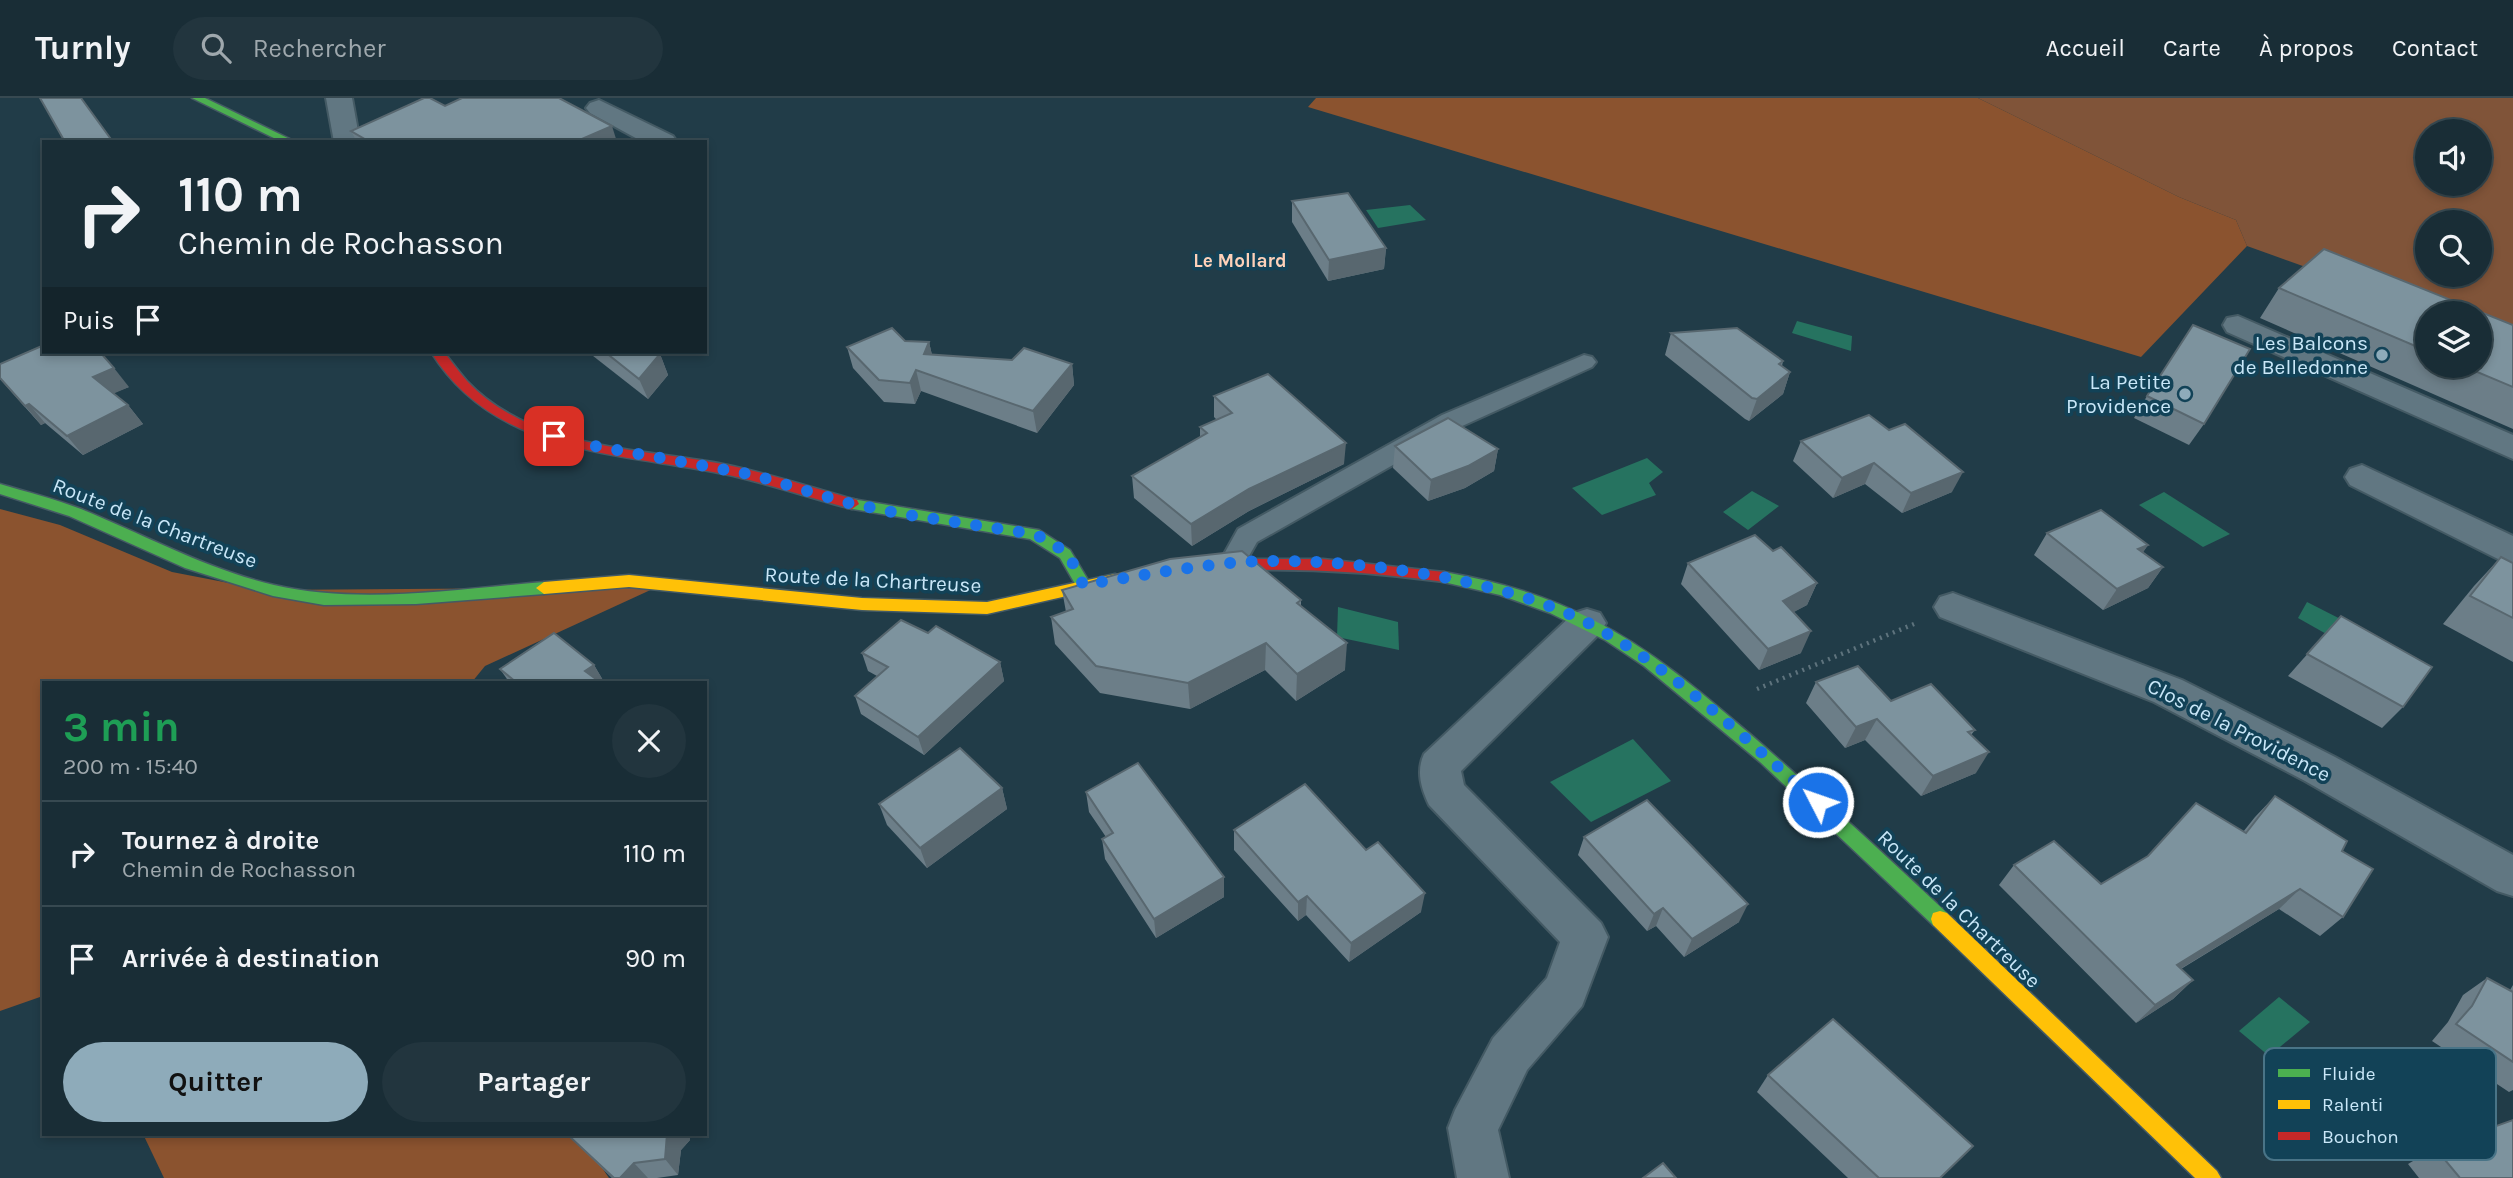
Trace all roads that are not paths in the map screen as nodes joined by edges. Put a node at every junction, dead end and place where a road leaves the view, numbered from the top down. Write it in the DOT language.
graph roads {
  1 [pos="197,98"];
  2 [pos="339,98"];
  3 [pos="599,108"];
  4 [pos="287,140"];
  5 [pos="347,140"];
  6 [pos="660,140"];
  7 [pos="2238,325"];
  8 [pos="438,354"];
  9 [pos="1584,362"];
  10 [pos="2513,448"];
  11 [pos="2362,477"];
  12 [pos="0,489"];
  13 [pos="2513,551"];
  14 [pos="1232,563"];
  15 [pos="1182,569"];
  16 [pos="1132,576"];
  17 [pos="1083,585"];
  18 [pos="1953,607"];
  19 [pos="1587,623"];
  20 [pos="2513,877"];
  21 [pos="1483,1178"];
  22 [pos="2210,1178"];
  1 -- 4 [label="main road"];
  2 -- 5 [label="street"];
  3 -- 6 [label="street"];
  7 -- 10 [label="street"];
  8 -- 17 [label="main road"];
  9 -- 14 [label="lane"];
  11 -- 13 [label="street"];
  12 -- 17 [label="main road, Route de la Chartreuse"];
  14 -- 15 [label="main road, Route de la Chartreuse"];
  14 -- 19 [label="main road, Route de la Chartreuse"];
  16 -- 17 [label="main road, Route de la Chartreuse"];
  18 -- 20 [label="street, Clos de la Providence"];
  19 -- 21 [label="street"];
  19 -- 22 [label="main road, Route de la Chartreuse"];
}
